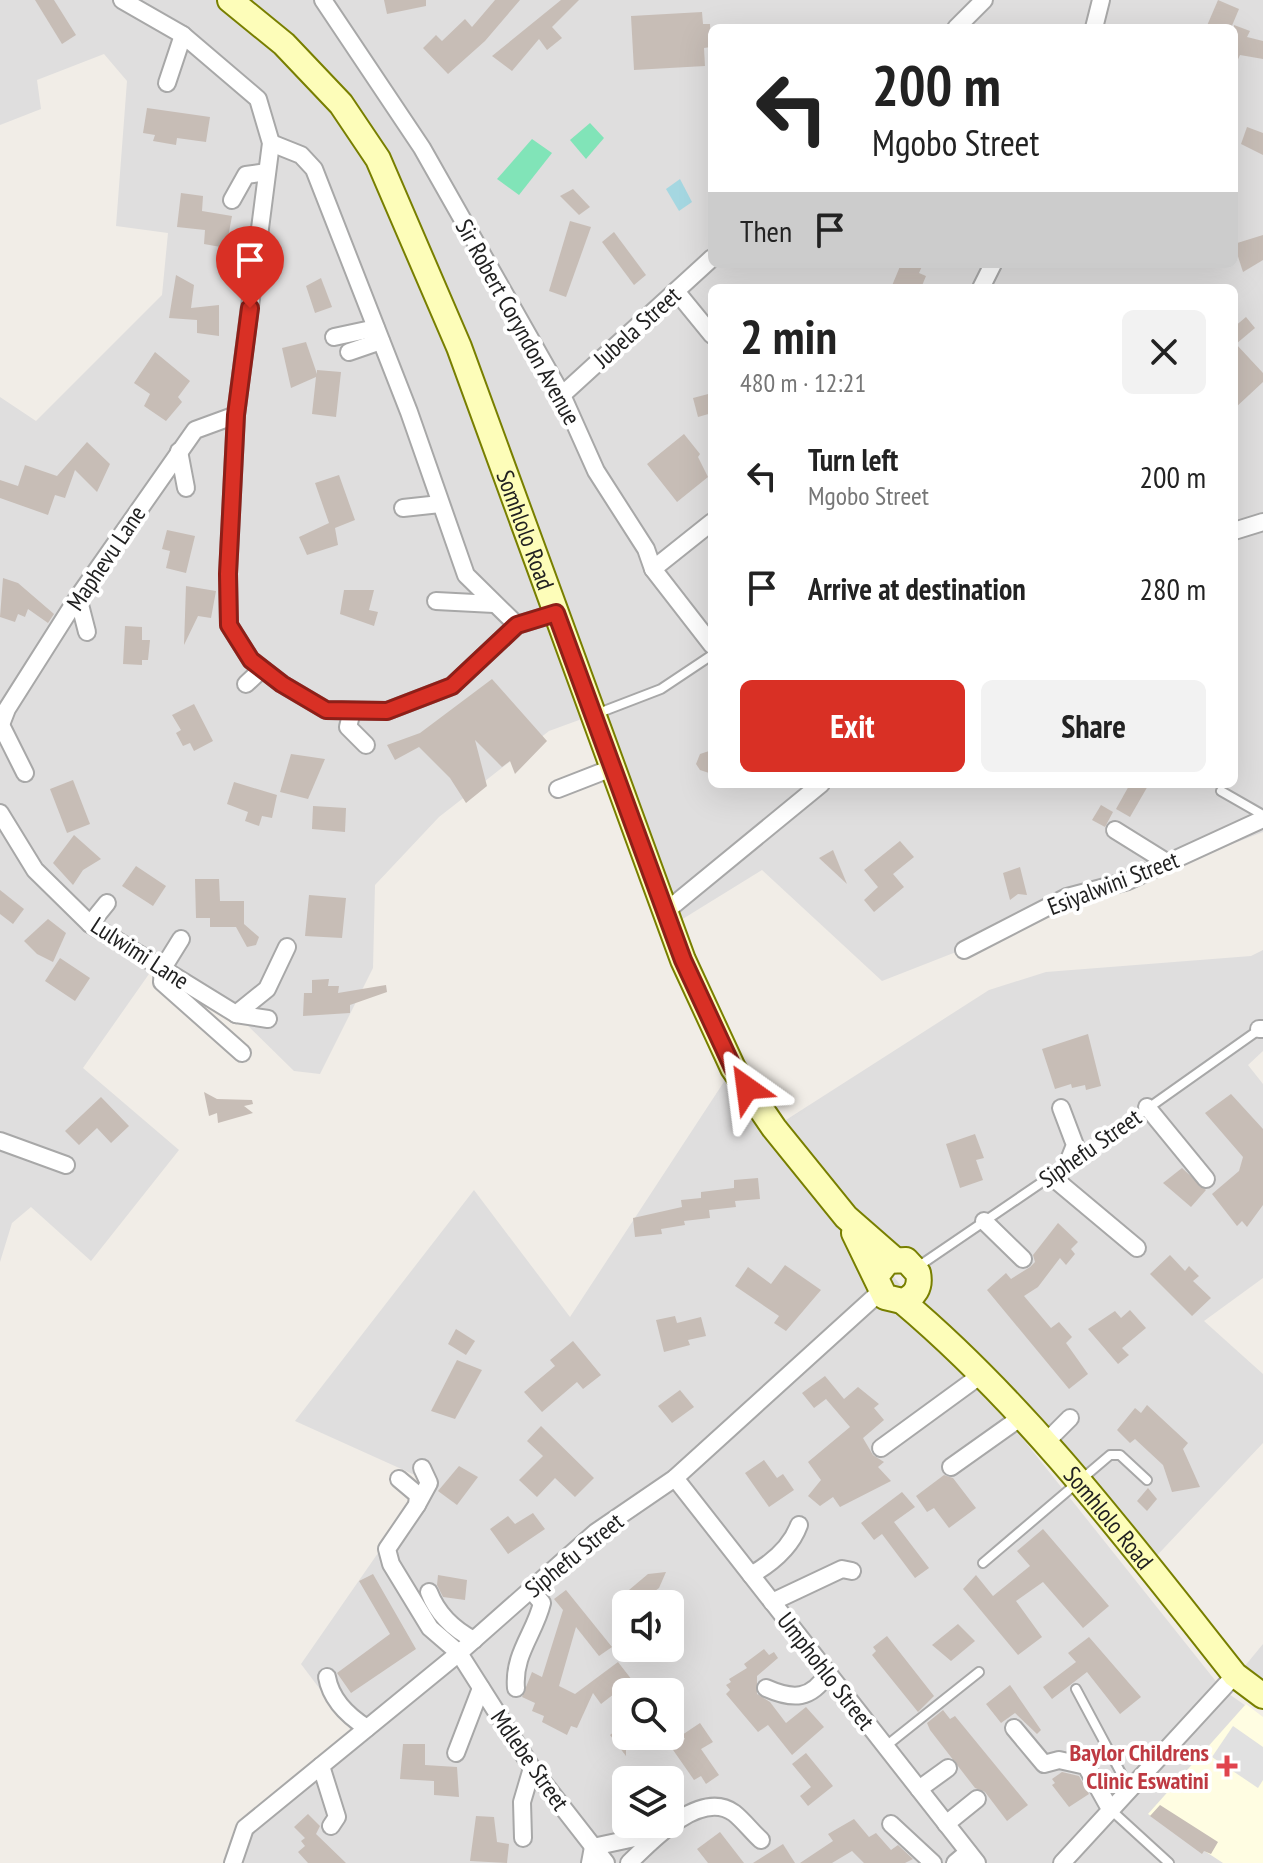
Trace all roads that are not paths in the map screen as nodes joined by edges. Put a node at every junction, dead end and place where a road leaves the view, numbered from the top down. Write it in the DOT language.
graph roads {
  1 [pos="122,0"];
  2 [pos="230,0"];
  3 [pos="323,0"];
  4 [pos="984,0"];
  5 [pos="1101,0"];
  6 [pos="960,24"];
  7 [pos="1095,24"];
  8 [pos="183,35"];
  9 [pos="167,83"];
  10 [pos="271,143"];
  11 [pos="267,172"];
  12 [pos="232,200"];
  13 [pos="257,255"];
  14 [pos="708,262"];
  15 [pos="229,272"];
  16 [pos="676,291"];
  17 [pos="708,330"];
  18 [pos="379,334"];
  19 [pos="334,337"];
  20 [pos="349,352"];
  21 [pos="562,395"];
  22 [pos="236,415"];
  23 [pos="179,451"];
  24 [pos="186,488"];
  25 [pos="440,504"];
  26 [pos="403,508"];
  27 [pos="1263,522"];
  28 [pos="708,525"];
  29 [pos="1238,530"];
  30 [pos="653,569"];
  31 [pos="78,597"];
  32 [pos="436,601"];
  33 [pos="494,604"];
  34 [pos="556,613"];
  35 [pos="517,625"];
  36 [pos="87,632"];
  37 [pos="708,640"];
  38 [pos="708,658"];
  39 [pos="262,669"];
  40 [pos="246,684"];
  41 [pos="352,711"];
  42 [pos="593,715"];
  43 [pos="2,717"];
  44 [pos="366,745"];
  45 [pos="612,768"];
  46 [pos="25,773"];
  47 [pos="815,788"];
  48 [pos="558,789"];
  49 [pos="1221,791"];
  50 [pos="0,813"];
  51 [pos="1263,817"];
  52 [pos="1115,830"];
  53 [pos="1168,863"];
  54 [pos="107,903"];
  55 [pos="665,912"];
  56 [pos="90,924"];
  57 [pos="181,939"];
  58 [pos="287,947"];
  59 [pos="964,950"];
  60 [pos="163,968"];
  61 [pos="236,1014"];
  62 [pos="268,1019"];
  63 [pos="1262,1028"];
  64 [pos="242,1053"];
  65 [pos="1147,1107"];
  66 [pos="1061,1108"];
  67 [pos="0,1141"];
  68 [pos="66,1165"];
  69 [pos="1067,1165"];
  70 [pos="1051,1176"];
  71 [pos="1206,1179"];
  72 [pos="984,1221"];
  73 [pos="1137,1248"];
  74 [pos="1023,1259"];
  75 [pos="898,1280"];
  76 [pos="981,1375"];
  77 [pos="1020,1418"];
  78 [pos="1070,1418"];
  79 [pos="1044,1444"];
  80 [pos="881,1448"];
  81 [pos="951,1467"];
  82 [pos="422,1468"];
  83 [pos="675,1478"];
  84 [pos="399,1479"];
  85 [pos="1147,1480"];
  86 [pos="1080,1483"];
  87 [pos="417,1505"];
  88 [pos="799,1525"];
  89 [pos="983,1563"];
  90 [pos="852,1571"];
  91 [pos="751,1575"];
  92 [pos="531,1590"];
  93 [pos="429,1592"];
  94 [pos="772,1602"];
  95 [pos="474,1640"];
  96 [pos="459,1653"];
  97 [pos="979,1672"];
  98 [pos="828,1673"];
  99 [pos="1235,1675"];
  100 [pos="327,1677"];
  101 [pos="481,1688"];
  102 [pos="516,1688"];
  103 [pos="766,1688"];
  104 [pos="1076,1689"];
  105 [pos="1263,1696"];
  106 [pos="367,1728"];
  107 [pos="1014,1728"];
  108 [pos="886,1747"];
  109 [pos="456,1753"];
  110 [pos="321,1766"];
  111 [pos="532,1768"];
  112 [pos="948,1768"];
  113 [pos="1129,1788"];
  114 [pos="919,1789"];
  115 [pos="977,1799"];
  116 [pos="1110,1809"];
  117 [pos="891,1824"];
  118 [pos="946,1824"];
  119 [pos="331,1826"];
  120 [pos="523,1838"];
  121 [pos="639,1838"];
  122 [pos="761,1840"];
  123 [pos="592,1855"];
  124 [pos="973,1858"];
  125 [pos="233,1863"];
  126 [pos="606,1863"];
  127 [pos="629,1863"];
  128 [pos="933,1863"];
  129 [pos="955,1863"];
  130 [pos="1062,1863"];
  131 [pos="1169,1863"];
  1 -- 8 [label="street"];
  2 -- 34 [label="main road, Somhlolo Road"];
  3 -- 21 [label="street, Sir Robert Coryndon Avenue"];
  4 -- 6 [label="street"];
  5 -- 7 [label="street"];
  8 -- 9 [label="street"];
  8 -- 10 [label="street"];
  10 -- 11 [label="street"];
  10 -- 18 [label="street"];
  11 -- 12 [label="street"];
  11 -- 13 [label="street"];
  13 -- 15 [label="street"];
  13 -- 22 [label="street"];
  14 -- 16 [label="street, Jubela Street"];
  16 -- 17 [label="street"];
  16 -- 21 [label="street, Jubela Street"];
  18 -- 19 [label="street"];
  18 -- 20 [label="street"];
  18 -- 25 [label="street"];
  21 -- 30 [label="street, Sir Robert Coryndon Avenue"];
  22 -- 23 [label="street, Maphevu Lane"];
  22 -- 39 [label="street"];
  23 -- 24 [label="street"];
  23 -- 31 [label="street, Maphevu Lane"];
  25 -- 26 [label="street"];
  25 -- 33 [label="street"];
  27 -- 29 [label="street"];
  28 -- 30 [label="street"];
  30 -- 37 [label="street, Sir Robert Coryndon Avenue"];
  31 -- 36 [label="street"];
  31 -- 43 [label="street, Maphevu Lane"];
  32 -- 33 [label="street"];
  33 -- 35 [label="street"];
  34 -- 35 [label="street"];
  34 -- 42 [label="main road, Somhlolo Road"];
  35 -- 41 [label="street"];
  38 -- 42 [label="lane"];
  39 -- 40 [label="street"];
  39 -- 41 [label="street"];
  41 -- 44 [label="street"];
  42 -- 45 [label="main road, Somhlolo Road"];
  43 -- 46 [label="street"];
  45 -- 48 [label="street"];
  45 -- 55 [label="main road, Somhlolo Road"];
  47 -- 55 [label="street"];
  49 -- 51 [label="lane"];
  50 -- 56 [label="street, Lulwimi Lane"];
  51 -- 53 [label="street, Esiyalwini Street"];
  52 -- 53 [label="street"];
  53 -- 59 [label="street, Esiyalwini Street"];
  54 -- 56 [label="street"];
  55 -- 75 [label="main road, Somhlolo Road"];
  56 -- 60 [label="street, Lulwimi Lane"];
  57 -- 60 [label="street"];
  58 -- 61 [label="street"];
  60 -- 61 [label="street, Lulwimi Lane"];
  60 -- 64 [label="street"];
  61 -- 62 [label="street"];
  63 -- 65 [label="lane, Siphefu Street"];
  65 -- 69 [label="lane, Siphefu Street"];
  65 -- 71 [label="street"];
  66 -- 69 [label="street"];
  67 -- 68 [label="street"];
  69 -- 70 [label="lane, Siphefu Street"];
  70 -- 72 [label="lane, Siphefu Street"];
  70 -- 73 [label="street"];
  72 -- 74 [label="street"];
  72 -- 75 [label="lane, Siphefu Street"];
  75 -- 76 [label="main road, Somhlolo Road"];
  75 -- 83 [label="street, Siphefu Street"];
  76 -- 77 [label="main road, Somhlolo Road"];
  76 -- 80 [label="street"];
  77 -- 79 [label="main road, Somhlolo Road"];
  77 -- 81 [label="street"];
  78 -- 79 [label="street"];
  79 -- 86 [label="main road, Somhlolo Road"];
  82 -- 87 [label="street"];
  83 -- 91 [label="street, Umphohlo Street"];
  83 -- 92 [label="street, Siphefu Street"];
  84 -- 87 [label="street"];
  85 -- 86 [label="lane"];
  86 -- 89 [label="lane"];
  86 -- 99 [label="main road, Somhlolo Road"];
  87 -- 96 [label="street, Mdlebe Street"];
  88 -- 91 [label="street"];
  90 -- 94 [label="street"];
  91 -- 94 [label="street, Umphohlo Street"];
  92 -- 95 [label="street, Siphefu Street"];
  92 -- 102 [label="street"];
  93 -- 95 [label="street"];
  94 -- 98 [label="street, Umphohlo Street"];
  95 -- 96 [label="street, Siphefu Street"];
  96 -- 101 [label="street, Mdlebe Street"];
  96 -- 106 [label="street, Siphefu Street"];
  97 -- 108 [label="lane"];
  98 -- 103 [label="street"];
  98 -- 108 [label="street, Umphohlo Street"];
  99 -- 105 [label="main road, Somhlolo Road"];
  99 -- 113 [label="street"];
  100 -- 106 [label="street"];
  101 -- 109 [label="street"];
  101 -- 111 [label="street, Mdlebe Street"];
  104 -- 113 [label="lane"];
  106 -- 110 [label="street, Siphefu Street"];
  107 -- 116 [label="street"];
  108 -- 114 [label="street, Umphohlo Street"];
  110 -- 119 [label="street"];
  110 -- 125 [label="street, Siphefu Street"];
  111 -- 120 [label="street"];
  111 -- 123 [label="street, Mdlebe Street"];
  112 -- 114 [label="street"];
  113 -- 116 [label="street"];
  114 -- 118 [label="street, Umphohlo Street"];
  115 -- 118 [label="street"];
  116 -- 130 [label="street"];
  116 -- 131 [label="lane"];
  117 -- 128 [label="street"];
  118 -- 124 [label="street, Umphohlo Street"];
  121 -- 123 [label="street"];
  122 -- 127 [label="street"];
  123 -- 126 [label="street, Mdlebe Street"];
  124 -- 129 [label="street"];
}
